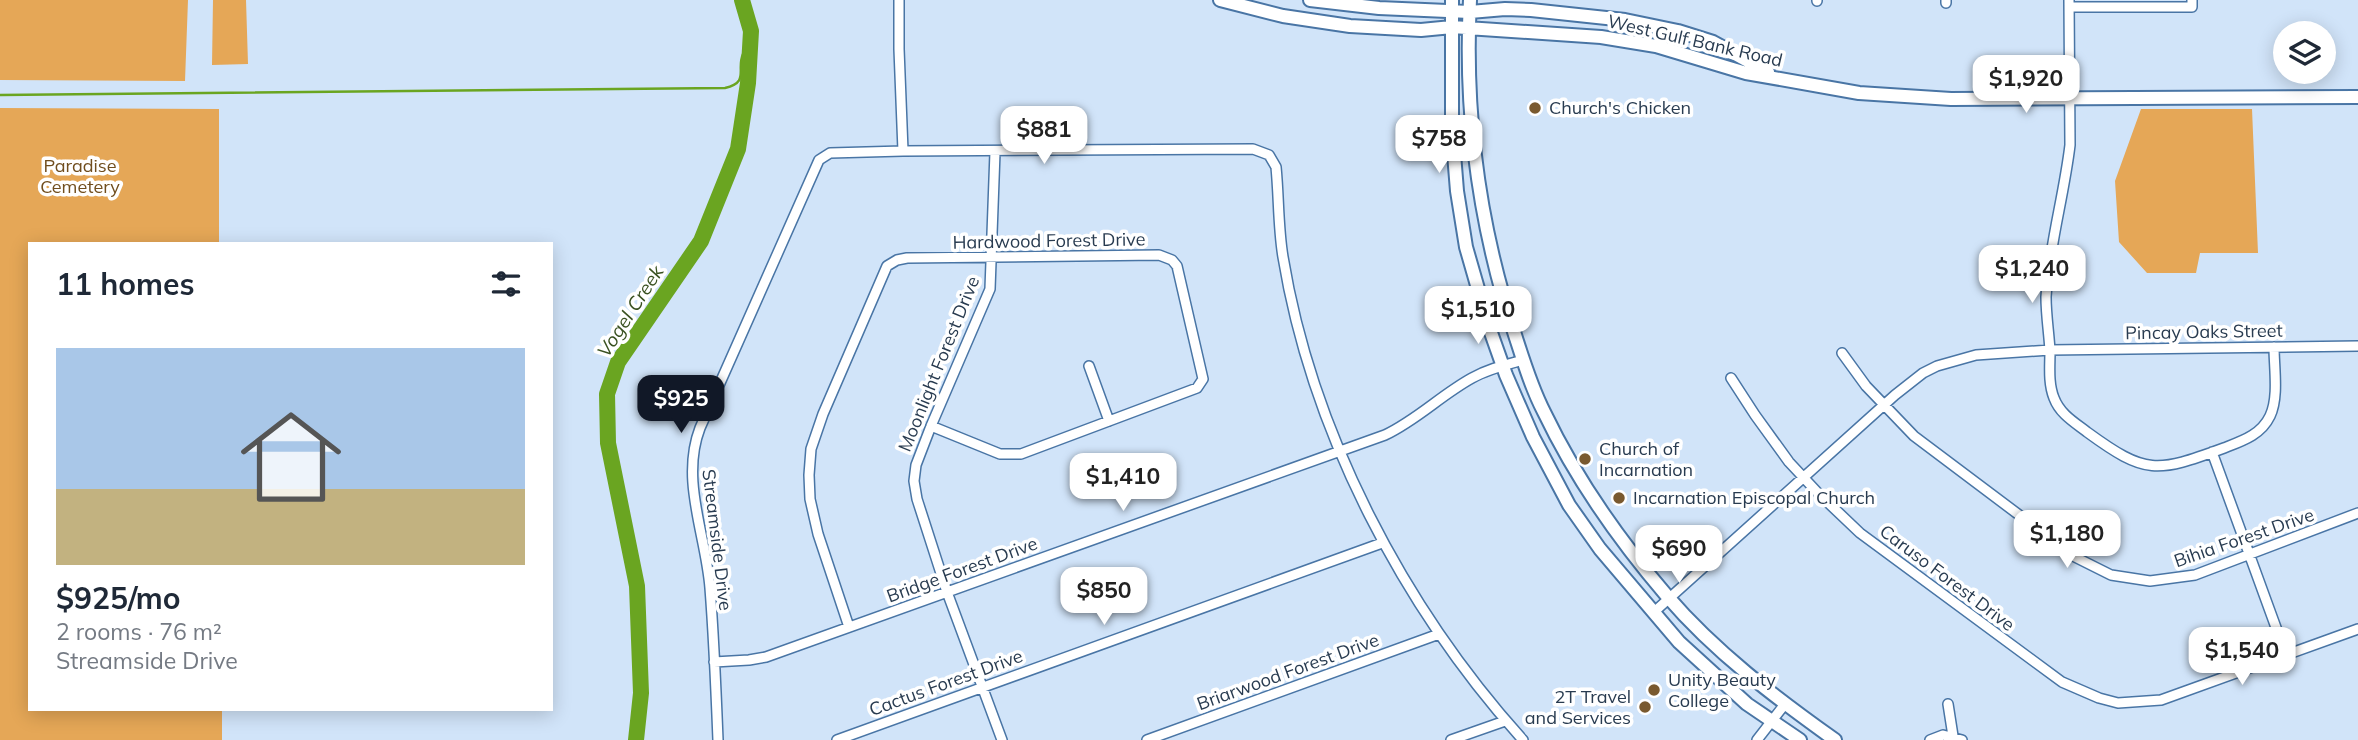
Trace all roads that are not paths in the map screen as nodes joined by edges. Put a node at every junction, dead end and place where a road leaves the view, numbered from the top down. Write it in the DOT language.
graph roads {
  1 [pos="900,0"];
  2 [pos="1220,0"];
  3 [pos="2192,0"];
  4 [pos="1315,1"];
  5 [pos="2069,4"];
  6 [pos="1452,5"];
  7 [pos="1470,6"];
  8 [pos="1378,8"];
  9 [pos="1603,17"];
  10 [pos="1313,22"];
  11 [pos="1452,27"];
  12 [pos="1377,29"];
  13 [pos="1469,29"];
  14 [pos="1601,37"];
  15 [pos="1788,80"];
  16 [pos="2358,95"];
  17 [pos="2070,99"];
  18 [pos="903,151"];
  19 [pos="995,152"];
  20 [pos="993,257"];
  21 [pos="2358,346"];
  22 [pos="2274,347"];
  23 [pos="2050,350"];
  24 [pos="1842,353"];
  25 [pos="1523,360"];
  26 [pos="1089,366"];
  27 [pos="1503,366"];
  28 [pos="1731,378"];
  29 [pos="1884,406"];
  30 [pos="1109,421"];
  31 [pos="931,426"];
  32 [pos="1341,450"];
  33 [pos="2212,452"];
  34 [pos="1803,478"];
  35 [pos="2358,513"];
  36 [pos="1382,543"];
  37 [pos="2249,554"];
  38 [pos="947,592"];
  39 [pos="1669,598"];
  40 [pos="1654,612"];
  41 [pos="849,627"];
  42 [pos="2358,629"];
  43 [pos="1439,634"];
  44 [pos="2286,655"];
  45 [pos="714,662"];
  46 [pos="982,687"];
  47 [pos="1785,704"];
  48 [pos="1948,704"];
  49 [pos="1772,720"];
  50 [pos="1505,721"];
  51 [pos="1958,738"];
  52 [pos="718,740"];
  53 [pos="836,740"];
  54 [pos="1002,740"];
  55 [pos="1147,740"];
  56 [pos="1451,740"];
  57 [pos="1523,740"];
  58 [pos="1757,740"];
  59 [pos="1800,740"];
  60 [pos="1835,740"];
  61 [pos="1930,740"];
  1 -- 18 [label="street"];
  2 -- 10 [label="main road, West Gulf Bank Road"];
  3 -- 5 [label="street"];
  4 -- 8 [label="main road, West Gulf Bank Road"];
  4 -- 10 [label="main road"];
  5 -- 17 [label="street"];
  6 -- 7 [label="main road, West Gulf Bank Road"];
  6 -- 8 [label="main road, West Gulf Bank Road"];
  6 -- 11 [label="main road"];
  7 -- 9 [label="main road, West Gulf Bank Road"];
  7 -- 13 [label="main road"];
  8 -- 12 [label="main road"];
  9 -- 14 [label="main road"];
  9 -- 15 [label="main road, West Gulf Bank Road"];
  10 -- 12 [label="main road, West Gulf Bank Road"];
  11 -- 12 [label="main road, West Gulf Bank Road"];
  11 -- 13 [label="main road, West Gulf Bank Road"];
  11 -- 27 [label="main road"];
  13 -- 14 [label="main road, West Gulf Bank Road"];
  13 -- 25 [label="main road"];
  14 -- 15 [label="main road, West Gulf Bank Road"];
  15 -- 17 [label="main road, West Gulf Bank Road"];
  16 -- 17 [label="main road, West Gulf Bank Road"];
  17 -- 23 [label="street"];
  18 -- 19 [label="street"];
  18 -- 45 [label="street, Streamside Drive"];
  19 -- 20 [label="street, Moonlight Forest Drive"];
  19 -- 32 [label="street"];
  20 -- 30 [label="street, Hardwood Forest Drive"];
  20 -- 31 [label="street, Moonlight Forest Drive"];
  20 -- 41 [label="street, Hardwood Forest Drive"];
  21 -- 22 [label="street, Pincay Oaks Street"];
  22 -- 23 [label="street, Pincay Oaks Street"];
  22 -- 33 [label="street"];
  23 -- 29 [label="street, Pincay Oaks Street"];
  23 -- 33 [label="street"];
  24 -- 29 [label="street, Bihia Forest Drive"];
  25 -- 27 [label="street, Bridge Forest Drive"];
  25 -- 39 [label="main road"];
  26 -- 30 [label="street"];
  27 -- 32 [label="street, Bridge Forest Drive"];
  27 -- 40 [label="main road"];
  28 -- 34 [label="street, Caruso Forest Drive"];
  29 -- 34 [label="street"];
  29 -- 37 [label="street, Bihia Forest Drive"];
  30 -- 31 [label="street"];
  31 -- 38 [label="street, Moonlight Forest Drive"];
  32 -- 36 [label="street"];
  32 -- 38 [label="street, Bridge Forest Drive"];
  33 -- 37 [label="street"];
  34 -- 39 [label="street"];
  34 -- 44 [label="street, Caruso Forest Drive"];
  35 -- 37 [label="street, Bihia Forest Drive"];
  36 -- 43 [label="street"];
  36 -- 46 [label="street, Cactus Forest Drive"];
  37 -- 44 [label="street"];
  38 -- 41 [label="street, Bridge Forest Drive"];
  38 -- 46 [label="street, Moonlight Forest Drive"];
  39 -- 40 [label="street"];
  39 -- 47 [label="main road"];
  40 -- 49 [label="main road"];
  41 -- 45 [label="street, Bridge Forest Drive"];
  42 -- 44 [label="street"];
  43 -- 50 [label="street"];
  43 -- 55 [label="street, Briarwood Forest Drive"];
  45 -- 52 [label="street, Streamside Drive"];
  46 -- 53 [label="street, Cactus Forest Drive"];
  46 -- 54 [label="street, Moonlight Forest Drive"];
  47 -- 49 [label="street"];
  47 -- 60 [label="main road"];
  48 -- 51 [label="street"];
  49 -- 58 [label="street"];
  49 -- 59 [label="main road"];
  50 -- 56 [label="street"];
  50 -- 57 [label="street"];
  51 -- 61 [label="street"];
}
